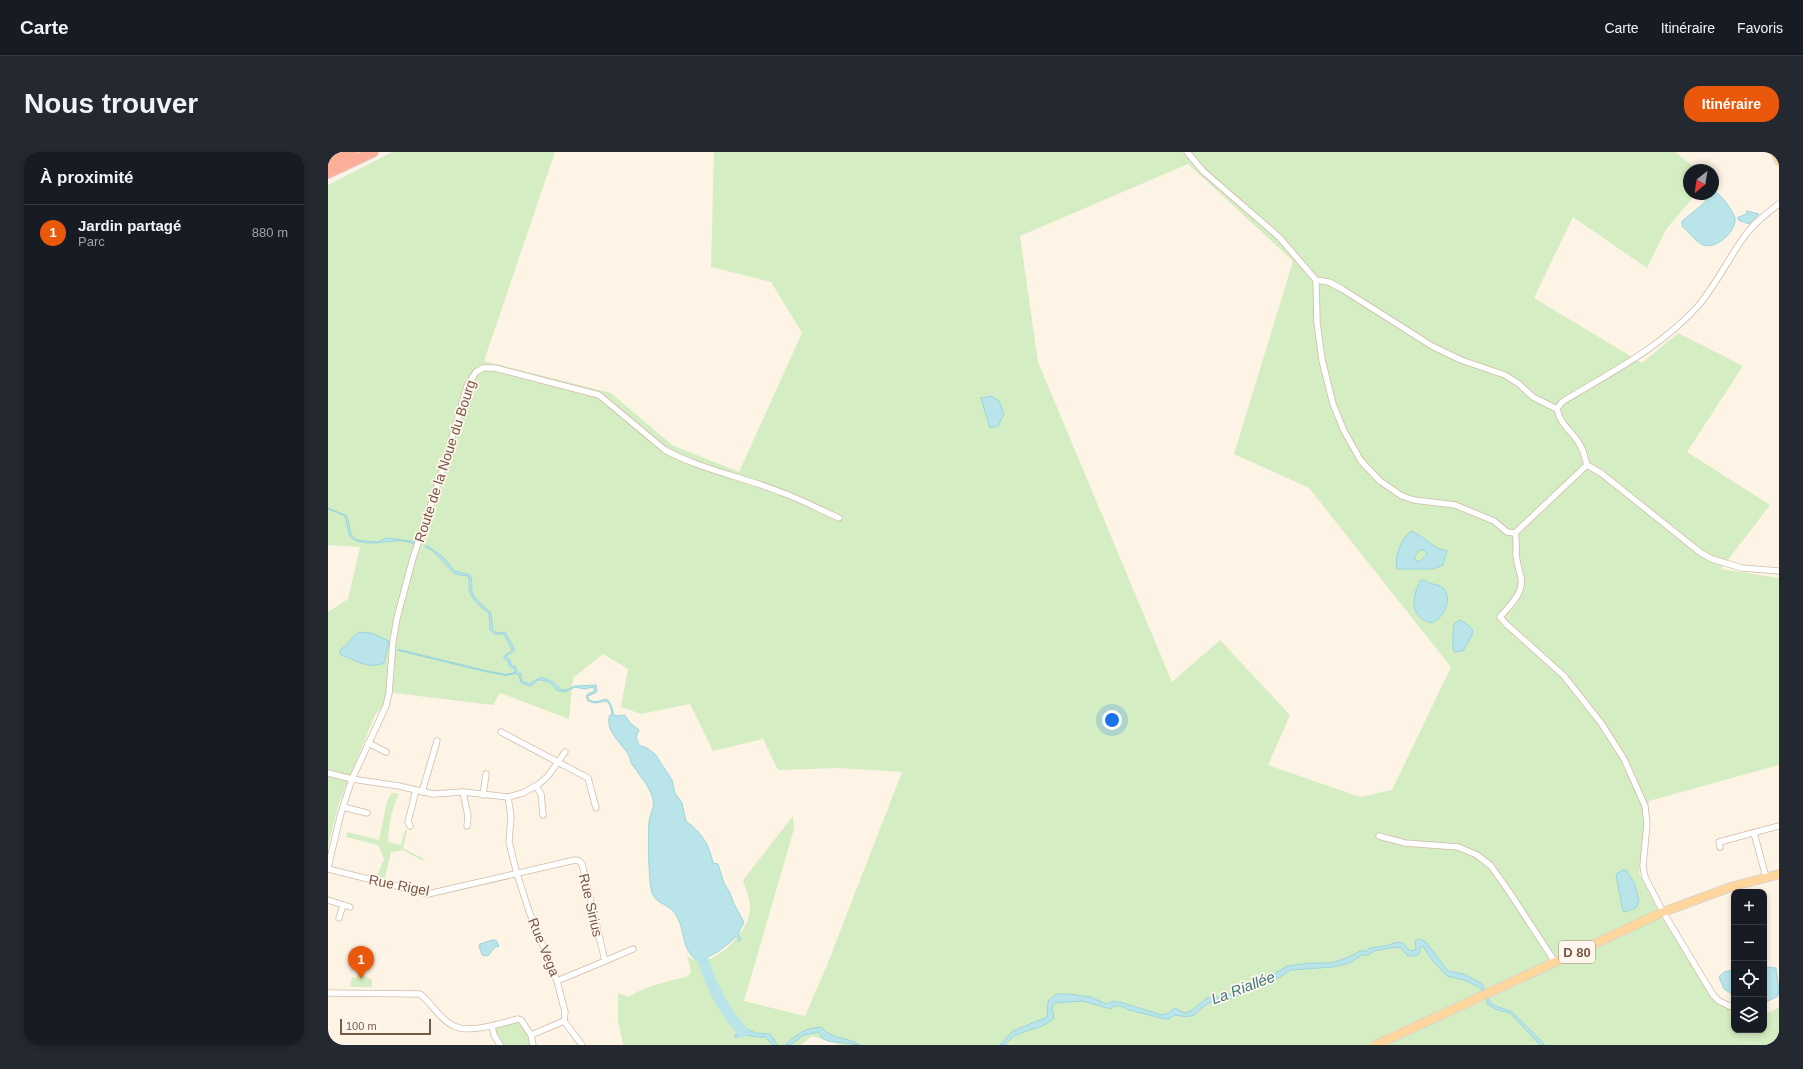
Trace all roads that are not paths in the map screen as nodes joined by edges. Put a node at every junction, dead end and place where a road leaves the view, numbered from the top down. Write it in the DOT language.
graph roads {
  1 [pos="352,152"];
  2 [pos="373,152"];
  3 [pos="1187,152"];
  4 [pos="1775,152"];
  5 [pos="1779,161"];
  6 [pos="328,163"];
  7 [pos="328,173"];
  8 [pos="1779,204"];
  9 [pos="1316,280"];
  10 [pos="1557,409"];
  11 [pos="1587,465"];
  12 [pos="839,518"];
  13 [pos="1515,533"];
  14 [pos="1779,571"];
  15 [pos="501,732"];
  16 [pos="436,741"];
  17 [pos="368,743"];
  18 [pos="386,752"];
  19 [pos="565,752"];
  20 [pos="559,761"];
  21 [pos="328,773"];
  22 [pos="486,774"];
  23 [pos="352,779"];
  24 [pos="536,786"];
  25 [pos="419,791"];
  26 [pos="463,792"];
  27 [pos="483,795"];
  28 [pos="508,797"];
  29 [pos="343,807"];
  30 [pos="596,808"];
  31 [pos="368,813"];
  32 [pos="543,815"];
  33 [pos="410,826"];
  34 [pos="467,826"];
  35 [pos="1779,826"];
  36 [pos="1754,833"];
  37 [pos="1380,836"];
  38 [pos="1720,847"];
  39 [pos="328,868"];
  40 [pos="517,874"];
  41 [pos="1779,874"];
  42 [pos="1766,876"];
  43 [pos="328,900"];
  44 [pos="342,905"];
  45 [pos="350,906"];
  46 [pos="1663,912"];
  47 [pos="339,918"];
  48 [pos="633,949"];
  49 [pos="605,961"];
  50 [pos="1555,962"];
  51 [pos="558,981"];
  52 [pos="328,993"];
  53 [pos="1731,1007"];
  54 [pos="564,1022"];
  55 [pos="492,1026"];
  56 [pos="531,1036"];
  57 [pos="500,1045"];
  58 [pos="534,1045"];
  59 [pos="582,1045"];
  60 [pos="1376,1045"];
  1 -- 6 [label="highway"];
  2 -- 7 [label="highway"];
  3 -- 9 [label="street"];
  4 -- 5 [label="main road"];
  8 -- 10 [label="street"];
  9 -- 10 [label="street"];
  9 -- 13 [label="street"];
  10 -- 11 [label="street"];
  11 -- 13 [label="street"];
  11 -- 14 [label="street"];
  12 -- 17 [label="street, Route de la Noue du Bourg"];
  13 -- 46 [label="street"];
  15 -- 20 [label="street"];
  16 -- 25 [label="street"];
  17 -- 18 [label="street"];
  17 -- 23 [label="street, Route de la Noue du Bourg"];
  19 -- 20 [label="street"];
  20 -- 24 [label="street"];
  20 -- 30 [label="street"];
  21 -- 23 [label="street"];
  22 -- 27 [label="street"];
  23 -- 25 [label="street"];
  23 -- 29 [label="street, Route de la Noue du Bourg"];
  24 -- 28 [label="street"];
  24 -- 32 [label="street"];
  25 -- 26 [label="street"];
  25 -- 33 [label="street"];
  26 -- 27 [label="street"];
  26 -- 34 [label="street"];
  27 -- 28 [label="street"];
  28 -- 40 [label="street, Rue Vega"];
  29 -- 31 [label="street"];
  29 -- 39 [label="street, Route de la Noue du Bourg"];
  35 -- 36 [label="street"];
  36 -- 38 [label="street"];
  36 -- 42 [label="street"];
  37 -- 50 [label="street"];
  39 -- 40 [label="street, Rue Rigel"];
  40 -- 49 [label="street, Rue Sirius"];
  40 -- 51 [label="street, Rue Vega"];
  41 -- 42 [label="main road, D 80"];
  42 -- 46 [label="main road, D 80"];
  43 -- 44 [label="street"];
  44 -- 45 [label="street"];
  44 -- 47 [label="street"];
  46 -- 50 [label="main road, D 80"];
  46 -- 53 [label="street"];
  48 -- 49 [label="street"];
  49 -- 51 [label="street"];
  50 -- 60 [label="main road, D 80"];
  51 -- 54 [label="street, Rue Vega"];
  52 -- 55 [label="street"];
  54 -- 56 [label="street"];
  54 -- 59 [label="street"];
  55 -- 56 [label="street"];
  55 -- 57 [label="street"];
  56 -- 58 [label="street"];
}
